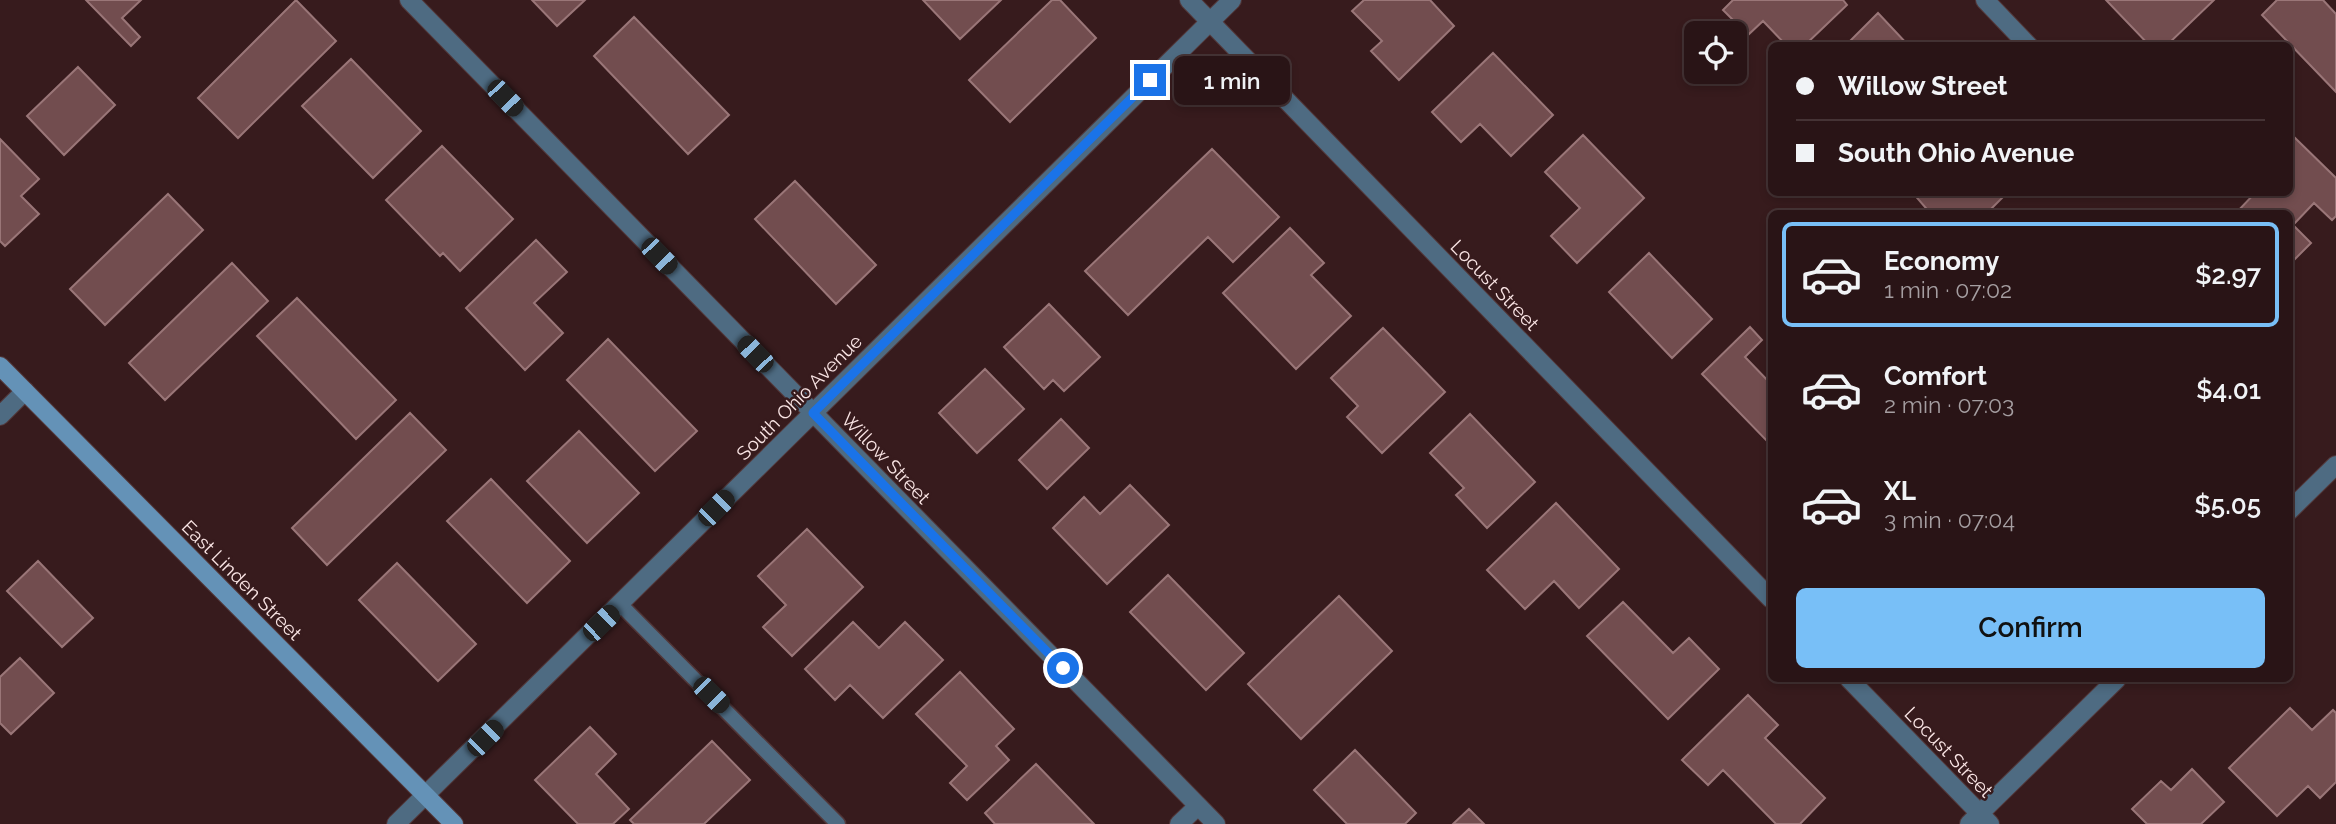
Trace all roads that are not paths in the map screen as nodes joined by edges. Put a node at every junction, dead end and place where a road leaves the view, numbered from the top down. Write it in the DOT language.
graph roads {
  1 [pos="409,0"];
  2 [pos="1189,0"];
  3 [pos="1232,0"];
  4 [pos="1985,0"];
  5 [pos="1210,21"];
  6 [pos="2025,42"];
  7 [pos="0,366"];
  8 [pos="25,391"];
  9 [pos="813,413"];
  10 [pos="0,416"];
  11 [pos="2336,465"];
  12 [pos="2293,507"];
  13 [pos="1768,596"];
  14 [pos="620,604"];
  15 [pos="1852,682"];
  16 [pos="2114,682"];
  17 [pos="426,795"];
  18 [pos="1198,806"];
  19 [pos="1980,820"];
  20 [pos="397,824"];
  21 [pos="454,824"];
  22 [pos="838,824"];
  23 [pos="1179,824"];
  24 [pos="1216,824"];
  1 -- 9 [label="street, Willow Street"];
  2 -- 5 [label="street, Locust Street"];
  3 -- 5 [label="street, South Ohio Avenue"];
  4 -- 6 [label="street"];
  5 -- 9 [label="street, South Ohio Avenue"];
  5 -- 13 [label="street, Locust Street"];
  7 -- 8 [label="main road, East Linden Street"];
  8 -- 10 [label="street"];
  8 -- 17 [label="main road, East Linden Street"];
  9 -- 14 [label="street, South Ohio Avenue"];
  9 -- 18 [label="street, Willow Street"];
  11 -- 12 [label="street"];
  14 -- 17 [label="street, South Ohio Avenue"];
  14 -- 22 [label="lane"];
  15 -- 19 [label="street, Locust Street"];
  16 -- 19 [label="street"];
  17 -- 20 [label="street, South Ohio Avenue"];
  17 -- 21 [label="main road, East Linden Street"];
  18 -- 23 [label="street"];
  18 -- 24 [label="street, Willow Street"];
}
